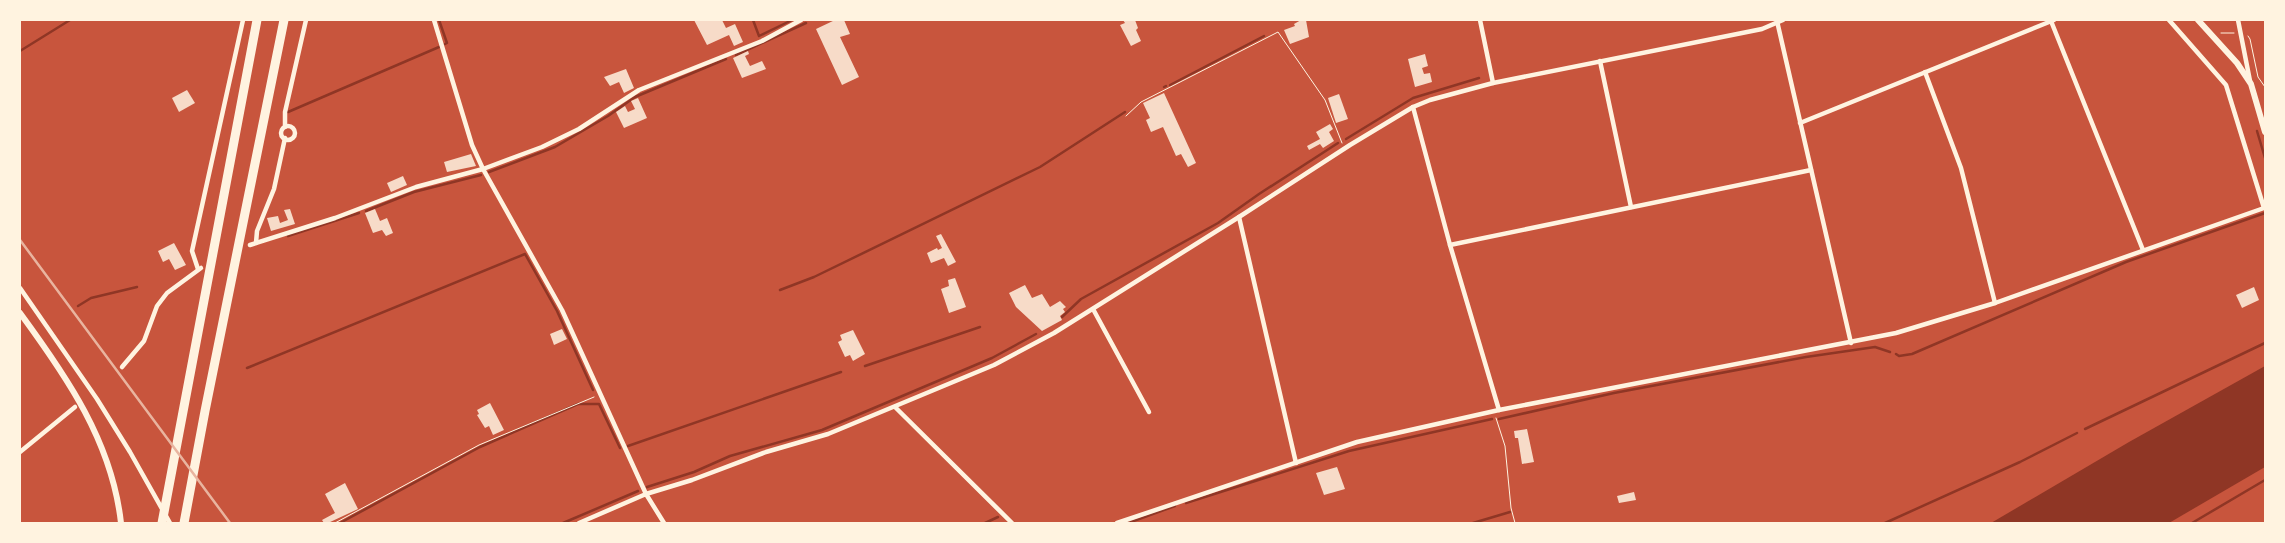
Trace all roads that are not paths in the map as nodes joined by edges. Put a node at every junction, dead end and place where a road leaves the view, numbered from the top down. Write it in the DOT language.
graph roads {
  1 [pos="243,20"];
  2 [pos="257,20"];
  3 [pos="284,20"];
  4 [pos="306,20"];
  5 [pos="434,20"];
  6 [pos="801,20"];
  7 [pos="1480,20"];
  8 [pos="1783,20"];
  9 [pos="2169,20"];
  10 [pos="2198,20"];
  11 [pos="2238,20"];
  12 [pos="1777,21"];
  13 [pos="2052,21"];
  14 [pos="1600,61"];
  15 [pos="1925,72"];
  16 [pos="1493,83"];
  17 [pos="2251,84"];
  18 [pos="1413,107"];
  19 [pos="2264,122"];
  20 [pos="1800,123"];
  21 [pos="285,126"];
  22 [pos="2265,132"];
  23 [pos="285,138"];
  24 [pos="483,169"];
  25 [pos="1811,170"];
  26 [pos="1631,207"];
  27 [pos="2264,208"];
  28 [pos="1240,218"];
  29 [pos="256,243"];
  30 [pos="250,245"];
  31 [pos="1450,245"];
  32 [pos="2144,250"];
  33 [pos="20,288"];
  34 [pos="1995,303"];
  35 [pos="1093,309"];
  36 [pos="20,313"];
  37 [pos="1851,343"];
  38 [pos="122,367"];
  39 [pos="75,407"];
  40 [pos="895,407"];
  41 [pos="1496,410"];
  42 [pos="1149,412"];
  43 [pos="20,452"];
  44 [pos="1296,463"];
  45 [pos="646,494"];
  46 [pos="120,523"];
  47 [pos="162,523"];
  48 [pos="170,523"];
  49 [pos="184,523"];
  50 [pos="579,523"];
  51 [pos="664,523"];
  52 [pos="1012,523"];
  53 [pos="1117,523"];
  1 -- 38 [label="street"];
  2 -- 47 [label="highway"];
  3 -- 49 [label="highway"];
  4 -- 21 [label="street"];
  5 -- 24 [label="street"];
  6 -- 24 [label="street"];
  7 -- 16 [label="street"];
  8 -- 12 [label="street"];
  9 -- 27 [label="street"];
  10 -- 17 [label="main road"];
  11 -- 17 [label="street"];
  12 -- 14 [label="street"];
  12 -- 20 [label="street"];
  13 -- 15 [label="street"];
  13 -- 32 [label="street"];
  14 -- 16 [label="street"];
  14 -- 26 [label="street"];
  15 -- 20 [label="street"];
  15 -- 34 [label="street"];
  16 -- 18 [label="street"];
  17 -- 19 [label="main road"];
  18 -- 28 [label="street"];
  18 -- 31 [label="street"];
  19 -- 22 [label="main road"];
  20 -- 25 [label="street"];
  21 -- 23 [label="street"];
  21 -- 23 [label="street"];
  23 -- 29 [label="street"];
  24 -- 29 [label="street"];
  24 -- 45 [label="street"];
  25 -- 26 [label="street"];
  25 -- 37 [label="street"];
  26 -- 31 [label="street"];
  27 -- 32 [label="street"];
  28 -- 35 [label="street"];
  28 -- 44 [label="street"];
  29 -- 30 [label="street"];
  31 -- 41 [label="street"];
  32 -- 34 [label="street"];
  33 -- 48 [label="street"];
  34 -- 37 [label="street"];
  35 -- 40 [label="street"];
  35 -- 42 [label="street"];
  36 -- 46 [label="main road"];
  37 -- 41 [label="street"];
  39 -- 43 [label="street"];
  40 -- 45 [label="street"];
  40 -- 52 [label="street"];
  41 -- 44 [label="street"];
  44 -- 53 [label="street"];
  45 -- 50 [label="street"];
  45 -- 51 [label="street"];
}
